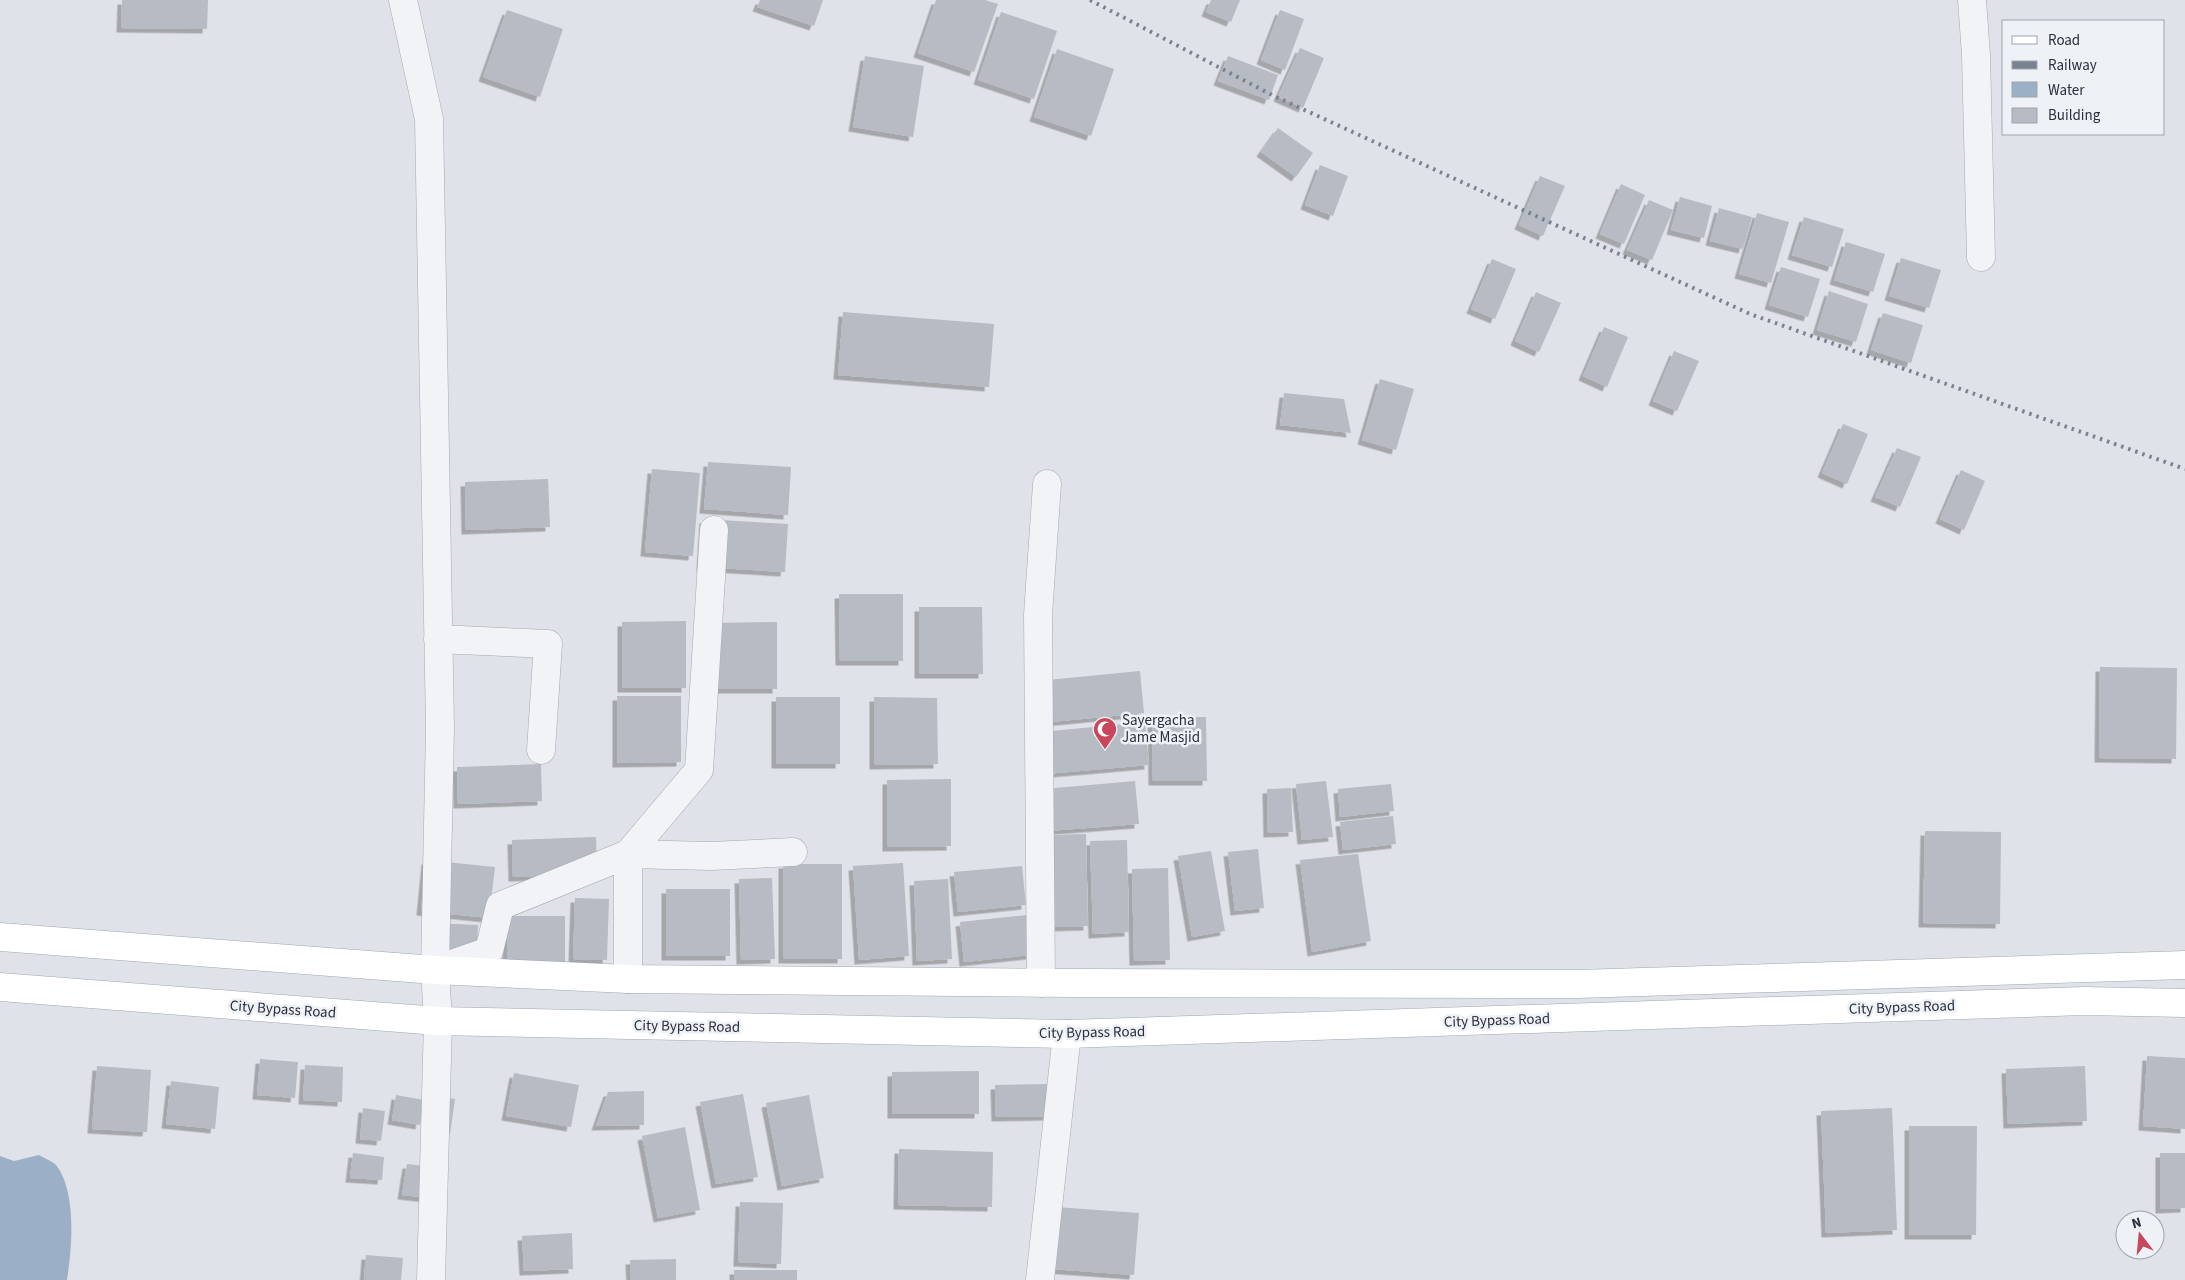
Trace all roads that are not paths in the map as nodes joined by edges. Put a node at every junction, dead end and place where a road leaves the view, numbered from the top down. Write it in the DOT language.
graph roads {
  1 [pos="404,0"];
  2 [pos="1972,0"];
  3 [pos="1981,257"];
  4 [pos="1047,484"];
  5 [pos="714,530"];
  6 [pos="438,640"];
  7 [pos="541,750"];
  8 [pos="793,852"];
  9 [pos="628,854"];
  10 [pos="0,937"];
  11 [pos="2185,964"];
  12 [pos="436,970"];
  13 [pos="628,979"];
  14 [pos="1041,983"];
  15 [pos="0,986"];
  16 [pos="2185,1003"];
  17 [pos="438,1021"];
  18 [pos="1067,1034"];
  19 [pos="431,1280"];
  20 [pos="1040,1280"];
  1 -- 6 [label="street"];
  2 -- 3 [label="street"];
  4 -- 14 [label="street"];
  5 -- 9 [label="street"];
  6 -- 7 [label="street"];
  6 -- 12 [label="street"];
  8 -- 9 [label="street"];
  9 -- 12 [label="street"];
  9 -- 13 [label="street"];
  10 -- 12 [label="main road"];
  11 -- 14 [label="main road"];
  12 -- 13 [label="main road"];
  12 -- 17 [label="street"];
  13 -- 14 [label="main road"];
  15 -- 17 [label="main road, City Bypass Road"];
  16 -- 18 [label="main road, City Bypass Road"];
  17 -- 18 [label="main road, City Bypass Road"];
  17 -- 19 [label="street"];
  18 -- 20 [label="street"];
}
